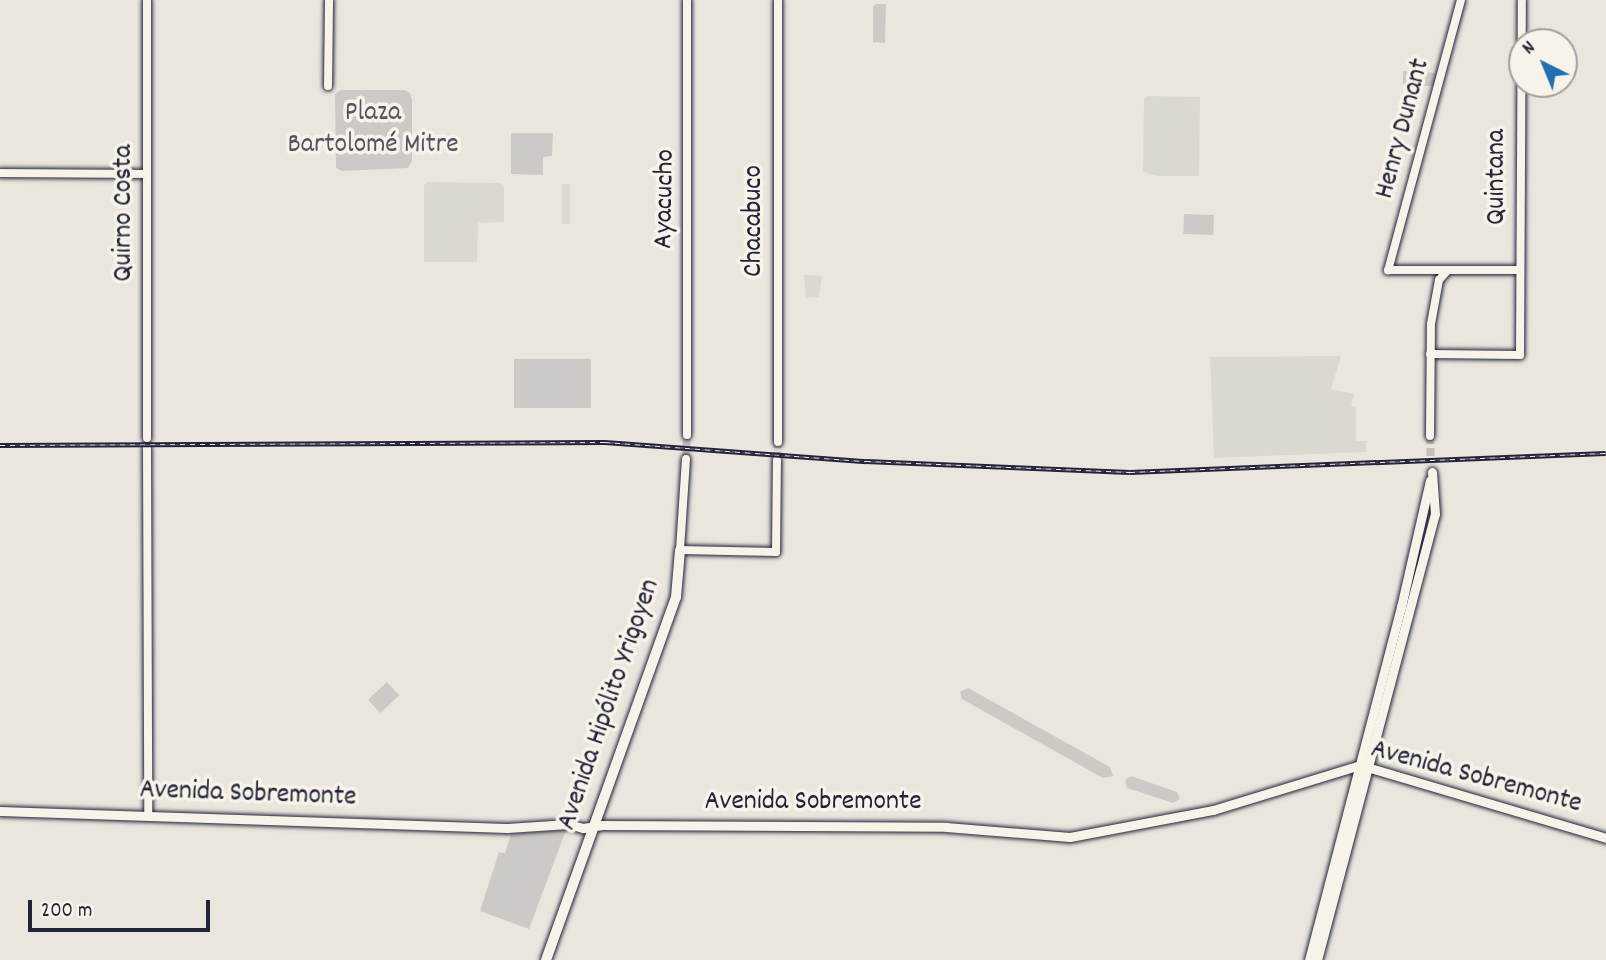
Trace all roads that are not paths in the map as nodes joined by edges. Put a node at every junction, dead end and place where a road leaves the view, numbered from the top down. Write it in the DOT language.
graph roads {
  1 [pos="147,0"];
  2 [pos="329,0"];
  3 [pos="687,0"];
  4 [pos="778,0"];
  5 [pos="1461,0"];
  6 [pos="1522,0"];
  7 [pos="328,86"];
  8 [pos="0,173"];
  9 [pos="147,174"];
  10 [pos="1432,270"];
  11 [pos="1448,270"];
  12 [pos="1520,270"];
  13 [pos="1439,280"];
  14 [pos="1430,354"];
  15 [pos="687,435"];
  16 [pos="1430,436"];
  17 [pos="778,442"];
  18 [pos="686,459"];
  19 [pos="777,460"];
  20 [pos="1432,468"];
  21 [pos="680,550"];
  22 [pos="1365,766"];
  23 [pos="0,811"];
  24 [pos="148,814"];
  25 [pos="593,826"];
  26 [pos="1606,838"];
  27 [pos="546,960"];
  28 [pos="1309,960"];
  29 [pos="1317,960"];
  1 -- 9 [label="street, Quirno Costa"];
  2 -- 7 [label="street"];
  3 -- 15 [label="street, Ayacucho"];
  4 -- 17 [label="street, Chacabuco"];
  5 -- 10 [label="street, Henry Dunant"];
  6 -- 12 [label="street, Quintana"];
  8 -- 9 [label="street"];
  9 -- 24 [label="street, Quirno Costa"];
  10 -- 11 [label="street"];
  10 -- 13 [label="street"];
  11 -- 12 [label="street"];
  11 -- 13 [label="street"];
  12 -- 14 [label="street, Quintana"];
  13 -- 14 [label="street"];
  14 -- 16 [label="street"];
  18 -- 21 [label="street, Avenida Hipólito Yrigoyen"];
  19 -- 21 [label="street"];
  20 -- 22 [label="main road"];
  21 -- 25 [label="main road, Avenida Hipólito Yrigoyen"];
  22 -- 25 [label="main road, Avenida Sobremonte"];
  22 -- 26 [label="main road, Avenida Sobremonte"];
  22 -- 28 [label="main road"];
  22 -- 29 [label="main road"];
  23 -- 24 [label="main road, Avenida Sobremonte"];
  24 -- 25 [label="main road, Avenida Sobremonte"];
  25 -- 27 [label="main road, Avenida Hipólito Yrigoyen"];
}
